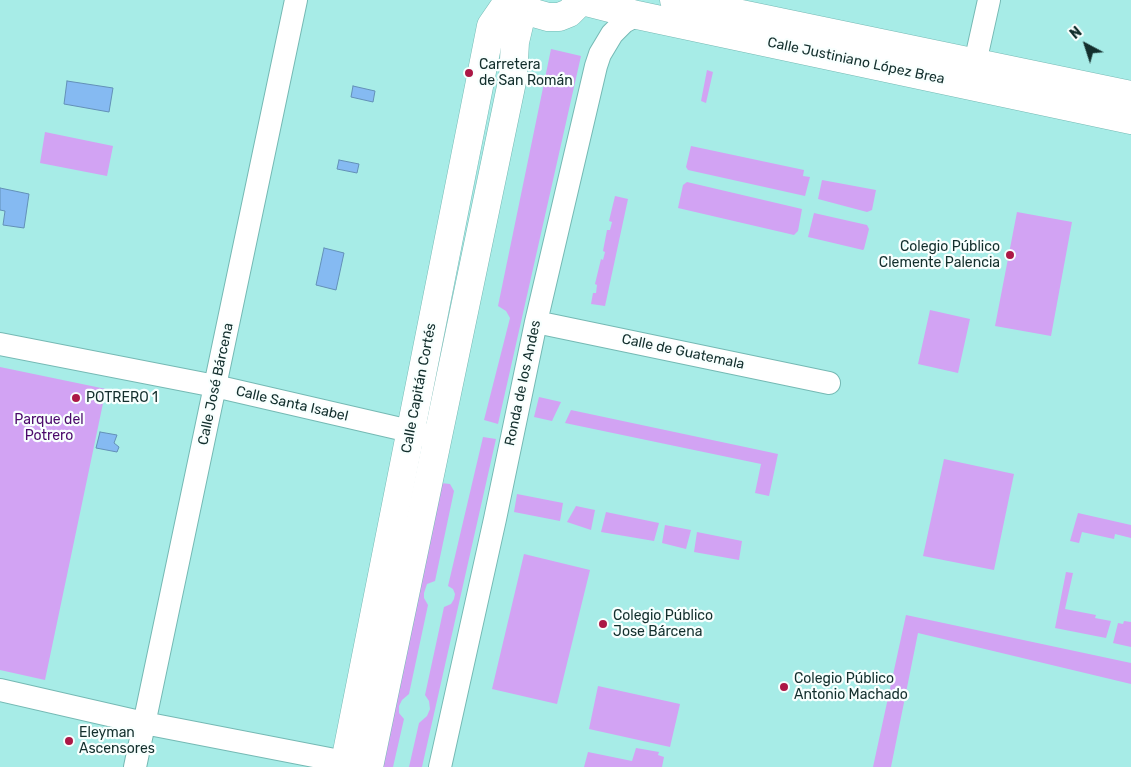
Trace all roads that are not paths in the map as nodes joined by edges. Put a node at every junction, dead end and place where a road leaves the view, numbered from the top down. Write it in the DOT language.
graph roads {
  1 [pos="296,0"];
  2 [pos="582,0"];
  3 [pos="674,0"];
  4 [pos="989,0"];
  5 [pos="520,1"];
  6 [pos="637,15"];
  7 [pos="555,18"];
  8 [pos="975,63"];
  9 [pos="513,76"];
  10 [pos="1131,95"];
  11 [pos="1131,120"];
  12 [pos="536,322"];
  13 [pos="0,344"];
  14 [pos="829,383"];
  15 [pos="215,386"];
  16 [pos="410,431"];
  17 [pos="437,437"];
  18 [pos="0,690"];
  19 [pos="144,724"];
  20 [pos="360,765"];
  21 [pos="135,767"];
  22 [pos="440,767"];
  1 -- 15 [label="street, Calle José Bárcena"];
  2 -- 6 [label="street, Calle Justiniano López Brea"];
  2 -- 7 [label="street, Calle Capitán Cortés"];
  3 -- 8 [label="street, Calle Justiniano López Brea"];
  4 -- 8 [label="street"];
  5 -- 7 [label="street"];
  5 -- 9 [label="street, Calle Capitán Cortés"];
  5 -- 16 [label="street, Calle Capitán Cortés"];
  6 -- 11 [label="street, Calle Justiniano López Brea"];
  6 -- 12 [label="street, Ronda de los Andes"];
  7 -- 9 [label="street, Calle Capitán Cortés"];
  8 -- 10 [label="street, Calle Justiniano López Brea"];
  9 -- 17 [label="street, Calle Capitán Cortés"];
  12 -- 14 [label="street, Calle de Guatemala"];
  12 -- 22 [label="street, Ronda de los Andes"];
  13 -- 15 [label="street, Calle Santa Isabel"];
  15 -- 16 [label="street, Calle Santa Isabel"];
  15 -- 19 [label="street, Calle José Bárcena"];
  16 -- 17 [label="street, Calle Santa Isabel"];
  16 -- 20 [label="street, Calle Capitán Cortés"];
  17 -- 20 [label="street, Calle Capitán Cortés"];
  18 -- 19 [label="street"];
  19 -- 20 [label="street"];
  19 -- 21 [label="street, Calle José Bárcena"];
}
